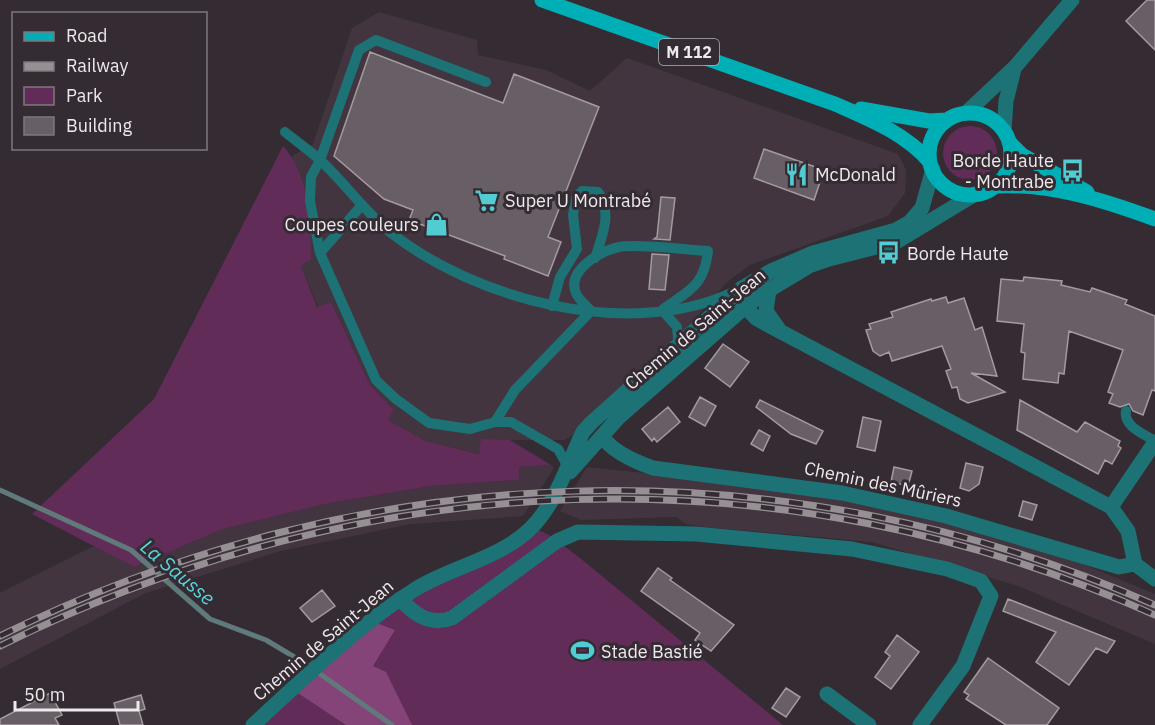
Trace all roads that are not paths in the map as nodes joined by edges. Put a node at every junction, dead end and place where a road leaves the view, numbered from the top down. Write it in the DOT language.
graph roads {
  1 [pos="542,0"];
  2 [pos="1072,0"];
  3 [pos="1014,67"];
  4 [pos="486,82"];
  5 [pos="835,104"];
  6 [pos="966,113"];
  7 [pos="947,120"];
  8 [pos="285,132"];
  9 [pos="1006,136"];
  10 [pos="320,160"];
  11 [pos="931,165"];
  12 [pos="995,186"];
  13 [pos="975,194"];
  14 [pos="1093,196"];
  15 [pos="361,206"];
  16 [pos="1155,219"];
  17 [pos="320,253"];
  18 [pos="595,258"];
  19 [pos="742,288"];
  20 [pos="769,290"];
  21 [pos="552,306"];
  22 [pos="745,307"];
  23 [pos="662,310"];
  24 [pos="591,311"];
  25 [pos="778,328"];
  26 [pos="679,343"];
  27 [pos="679,364"];
  28 [pos="1126,411"];
  29 [pos="495,422"];
  30 [pos="598,441"];
  31 [pos="1155,442"];
  32 [pos="577,444"];
  33 [pos="558,448"];
  34 [pos="567,465"];
  35 [pos="560,484"];
  36 [pos="1111,507"];
  37 [pos="1135,564"];
  38 [pos="1155,579"];
  39 [pos="400,599"];
  40 [pos="826,694"];
  41 [pos="253,725"];
  42 [pos="869,725"];
  43 [pos="920,725"];
  1 -- 5 [label="main road, M 112"];
  2 -- 3 [label="street"];
  3 -- 6 [label="street"];
  3 -- 9 [label="street"];
  4 -- 10 [label="lane"];
  5 -- 7 [label="main road, M 112"];
  5 -- 11 [label="main road, M 112"];
  6 -- 7 [label="main road"];
  6 -- 9 [label="main road"];
  7 -- 11 [label="main road"];
  8 -- 10 [label="lane"];
  9 -- 12 [label="main road"];
  9 -- 14 [label="main road"];
  10 -- 15 [label="lane"];
  10 -- 17 [label="lane"];
  11 -- 13 [label="main road"];
  11 -- 19 [label="street, Chemin de Saint-Jean"];
  12 -- 13 [label="main road"];
  12 -- 14 [label="main road"];
  13 -- 20 [label="street, Chemin de Saint-Jean"];
  14 -- 16 [label="main road"];
  15 -- 17 [label="lane"];
  15 -- 21 [label="lane"];
  17 -- 29 [label="lane"];
  18 -- 21 [label="lane"];
  18 -- 23 [label="lane"];
  18 -- 24 [label="lane"];
  19 -- 22 [label="street"];
  19 -- 23 [label="lane"];
  19 -- 26 [label="street, Chemin de Saint-Jean"];
  20 -- 22 [label="street, Chemin de Saint-Jean"];
  20 -- 25 [label="street"];
  21 -- 24 [label="lane"];
  22 -- 25 [label="street"];
  22 -- 27 [label="street, Chemin de Saint-Jean"];
  23 -- 24 [label="lane"];
  23 -- 26 [label="lane"];
  24 -- 29 [label="lane"];
  25 -- 36 [label="street"];
  26 -- 27 [label="lane"];
  26 -- 32 [label="street, Chemin de Saint-Jean"];
  27 -- 30 [label="street, Chemin de Saint-Jean"];
  28 -- 31 [label="lane"];
  29 -- 33 [label="lane"];
  30 -- 32 [label="lane"];
  30 -- 35 [label="street, Chemin de Saint-Jean"];
  30 -- 37 [label="street, Chemin des Mûriers"];
  31 -- 36 [label="street"];
  32 -- 33 [label="lane"];
  32 -- 34 [label="street, Chemin de Saint-Jean"];
  33 -- 34 [label="lane"];
  34 -- 35 [label="street, Chemin de Saint-Jean"];
  35 -- 39 [label="street, Chemin de Saint-Jean"];
  36 -- 37 [label="street"];
  37 -- 38 [label="street"];
  39 -- 41 [label="street, Chemin de Saint-Jean"];
  39 -- 43 [label="street"];
  40 -- 42 [label="street"];
}
